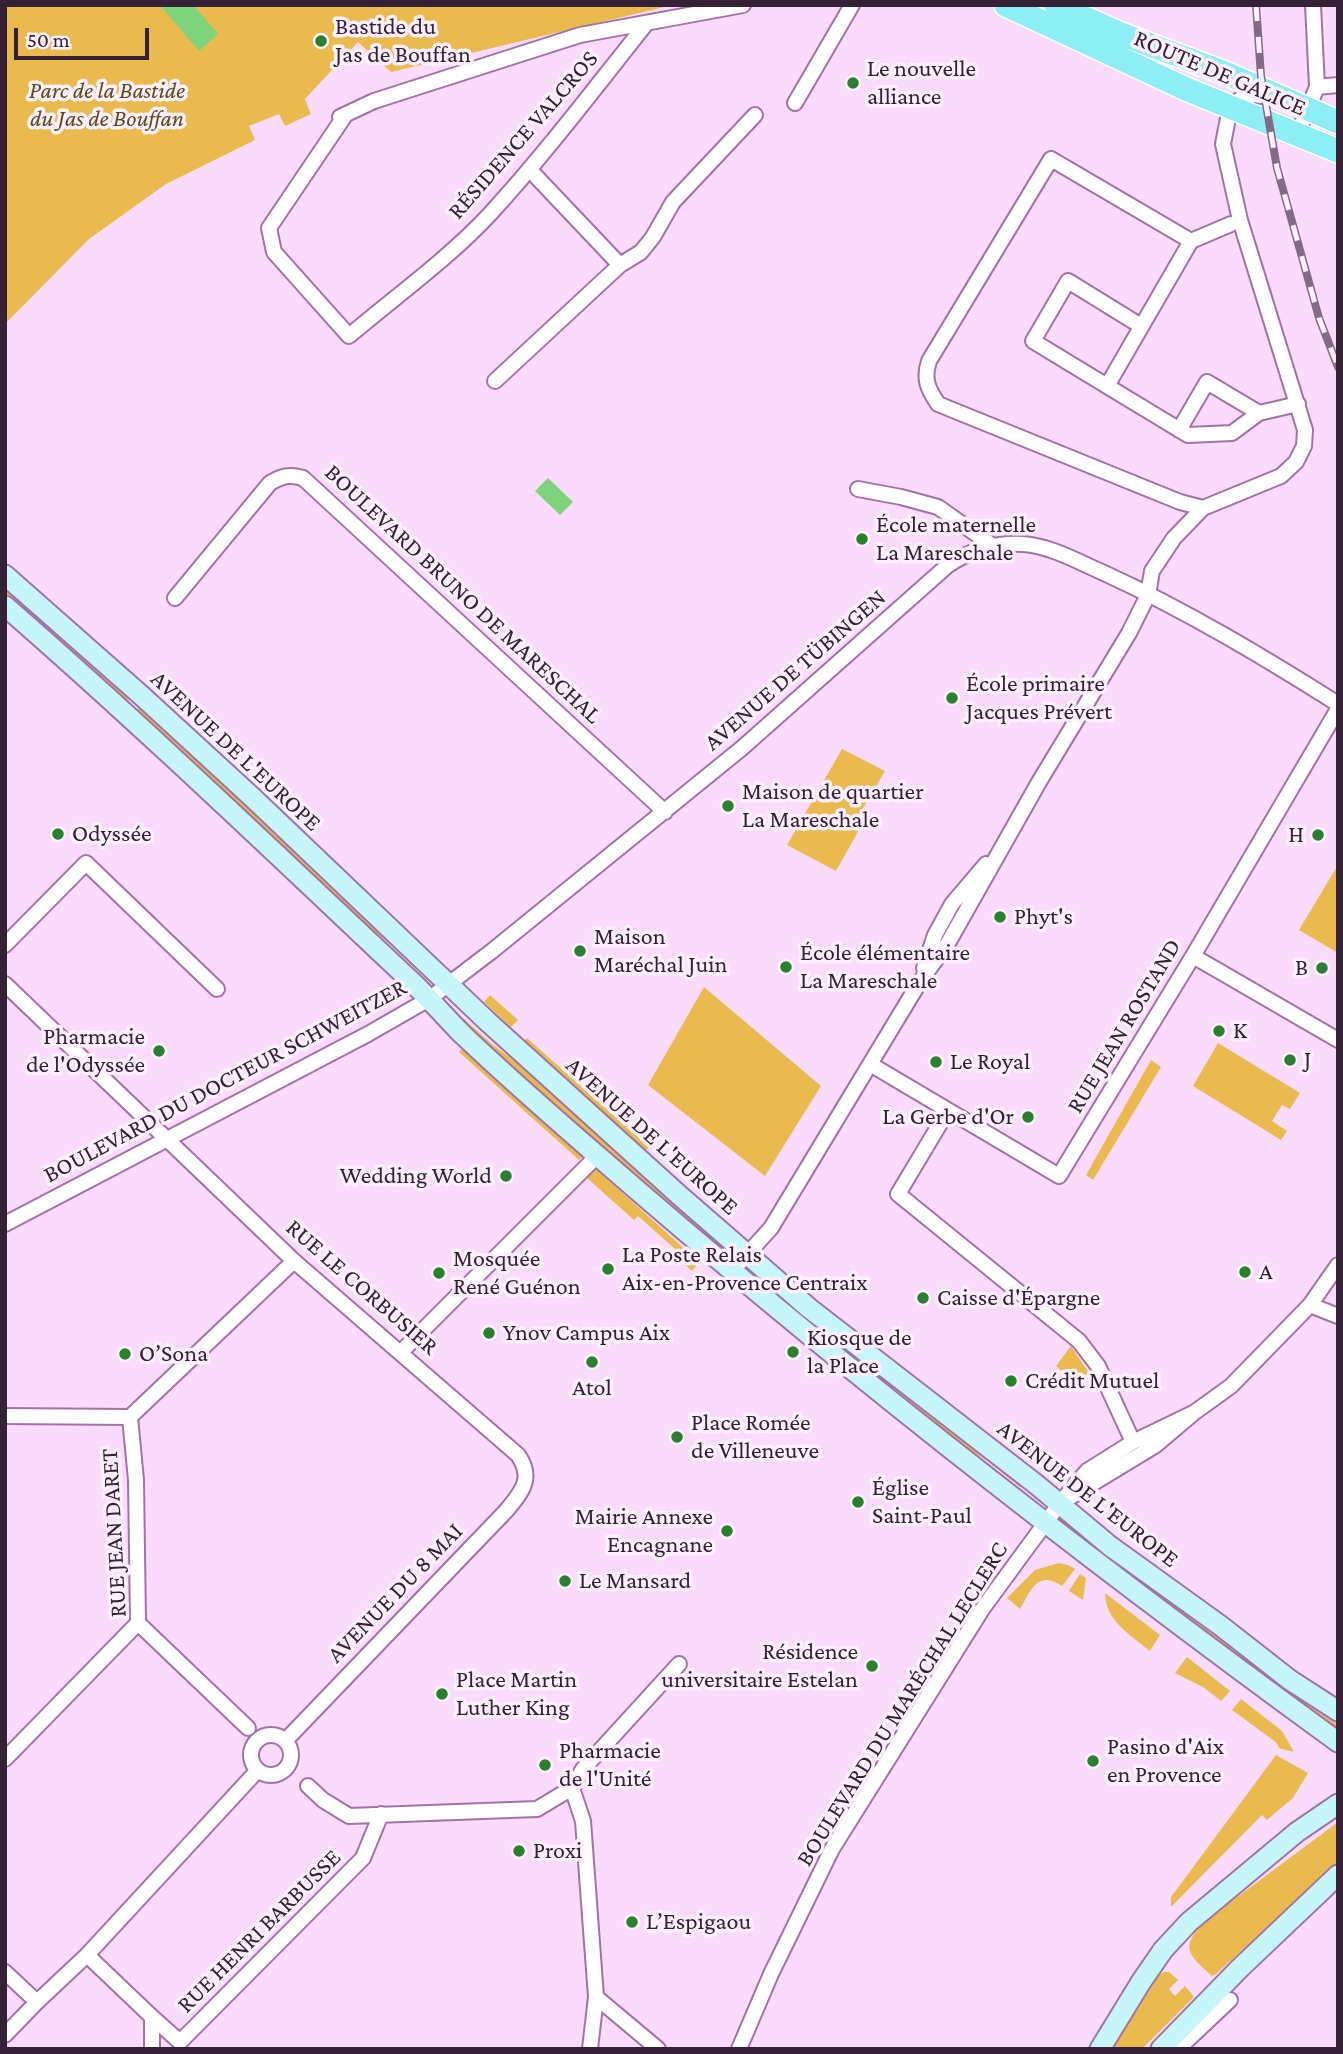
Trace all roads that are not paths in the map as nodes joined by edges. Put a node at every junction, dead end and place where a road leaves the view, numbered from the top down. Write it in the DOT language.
graph roads {
  1 [pos="743,5"];
  2 [pos="852,5"];
  3 [pos="1006,5"];
  4 [pos="1056,5"];
  5 [pos="1315,7"];
  6 [pos="646,24"];
  7 [pos="1338,85"];
  8 [pos="1304,98"];
  9 [pos="795,103"];
  10 [pos="1230,108"];
  11 [pos="346,114"];
  12 [pos="755,115"];
  13 [pos="330,122"];
  14 [pos="1338,122"];
  15 [pos="1297,135"];
  16 [pos="1338,151"];
  17 [pos="529,169"];
  18 [pos="1231,223"];
  19 [pos="1191,240"];
  20 [pos="620,265"];
  21 [pos="1142,326"];
  22 [pos="495,381"];
  23 [pos="1107,386"];
  24 [pos="1298,404"];
  25 [pos="1259,413"];
  26 [pos="1179,430"];
  27 [pos="858,489"];
  28 [pos="1203,508"];
  29 [pos="993,546"];
  30 [pos="5,575"];
  31 [pos="1148,594"];
  32 [pos="175,597"];
  33 [pos="5,606"];
  34 [pos="1338,706"];
  35 [pos="664,812"];
  36 [pos="5,945"];
  37 [pos="1193,956"];
  38 [pos="5,984"];
  39 [pos="447,984"];
  40 [pos="218,989"];
  41 [pos="429,999"];
  42 [pos="1338,1040"];
  43 [pos="870,1064"];
  44 [pos="947,1112"];
  45 [pos="166,1139"];
  46 [pos="597,1156"];
  47 [pos="5,1224"];
  48 [pos="747,1254"];
  49 [pos="294,1261"];
  50 [pos="1338,1265"];
  51 [pos="732,1270"];
  52 [pos="1310,1305"];
  53 [pos="1338,1316"];
  54 [pos="401,1352"];
  55 [pos="1195,1412"];
  56 [pos="5,1416"];
  57 [pos="130,1416"];
  58 [pos="1133,1442"];
  59 [pos="526,1470"];
  60 [pos="1060,1503"];
  61 [pos="1045,1523"];
  62 [pos="138,1623"];
  63 [pos="680,1664"];
  64 [pos="1338,1711"];
  65 [pos="248,1728"];
  66 [pos="285,1741"];
  67 [pos="1338,1742"];
  68 [pos="5,1759"];
  69 [pos="258,1770"];
  70 [pos="308,1786"];
  71 [pos="572,1787"];
  72 [pos="1338,1804"];
  73 [pos="381,1814"];
  74 [pos="1338,1875"];
  75 [pos="87,1955"];
  76 [pos="5,1972"];
  77 [pos="596,1997"];
  78 [pos="1230,2000"];
  79 [pos="37,2002"];
  80 [pos="152,2017"];
  81 [pos="6,2033"];
  82 [pos="152,2049"];
  83 [pos="590,2049"];
  84 [pos="658,2049"];
  85 [pos="739,2049"];
  86 [pos="1100,2049"];
  87 [pos="1161,2049"];
  88 [pos="1178,2049"];
  1 -- 6 [label="street"];
  2 -- 9 [label="street"];
  3 -- 10 [label="main road, ROUTE DE GALICE"];
  4 -- 8 [label="main road, ROUTE DE GALICE"];
  5 -- 8 [label="street"];
  6 -- 11 [label="street"];
  6 -- 17 [label="street, RÉSIDENCE VALCROS"];
  7 -- 8 [label="street"];
  8 -- 10 [label="street"];
  8 -- 14 [label="main road, ROUTE DE GALICE"];
  8 -- 15 [label="street"];
  10 -- 15 [label="main road, ROUTE DE GALICE"];
  10 -- 24 [label="street"];
  11 -- 13 [label="street"];
  11 -- 17 [label="street, RÉSIDENCE VALCROS"];
  12 -- 20 [label="street"];
  15 -- 16 [label="main road, ROUTE DE GALICE"];
  17 -- 20 [label="street"];
  18 -- 19 [label="street"];
  19 -- 21 [label="street"];
  19 -- 28 [label="street"];
  20 -- 22 [label="street"];
  21 -- 23 [label="street"];
  21 -- 23 [label="street"];
  23 -- 26 [label="street"];
  24 -- 25 [label="street"];
  24 -- 28 [label="street"];
  25 -- 26 [label="street"];
  25 -- 26 [label="street"];
  27 -- 29 [label="street"];
  28 -- 31 [label="street"];
  29 -- 31 [label="street, AVENUE DE TÜBINGEN"];
  29 -- 35 [label="street, AVENUE DE TÜBINGEN"];
  30 -- 39 [label="main road, AVENUE DE L'EUROPE"];
  31 -- 34 [label="street, AVENUE DE TÜBINGEN"];
  31 -- 43 [label="street"];
  32 -- 35 [label="street, BOULEVARD BRUNO DE MARESCHAL"];
  33 -- 41 [label="main road, AVENUE DE L'EUROPE"];
  34 -- 37 [label="street, RUE JEAN ROSTAND"];
  35 -- 39 [label="street, AVENUE DE TÜBINGEN"];
  36 -- 40 [label="street"];
  37 -- 42 [label="street"];
  37 -- 44 [label="street, RUE JEAN ROSTAND"];
  38 -- 45 [label="street, RUE LE CORBUSIER"];
  39 -- 41 [label="street, AVENUE DE TÜBINGEN"];
  39 -- 48 [label="main road, AVENUE DE L'EUROPE"];
  41 -- 45 [label="street, BOULEVARD DU DOCTEUR SCHWEITZER"];
  41 -- 46 [label="main road, AVENUE DE L'EUROPE"];
  43 -- 44 [label="street, RUE JEAN ROSTAND"];
  43 -- 48 [label="street"];
  44 -- 58 [label="street"];
  45 -- 47 [label="street, BOULEVARD DU DOCTEUR SCHWEITZER"];
  45 -- 49 [label="street, RUE LE CORBUSIER"];
  46 -- 51 [label="main road, AVENUE DE L'EUROPE"];
  46 -- 54 [label="street"];
  48 -- 51 [label="street"];
  48 -- 60 [label="main road, AVENUE DE L'EUROPE"];
  49 -- 54 [label="street, RUE LE CORBUSIER"];
  49 -- 57 [label="street"];
  50 -- 52 [label="street"];
  51 -- 61 [label="main road, AVENUE DE L'EUROPE"];
  52 -- 53 [label="street"];
  52 -- 55 [label="street"];
  54 -- 59 [label="street, RUE LE CORBUSIER"];
  55 -- 58 [label="street, BOULEVARD DU MARÉCHAL LECLERC"];
  55 -- 60 [label="street"];
  56 -- 57 [label="street"];
  57 -- 62 [label="street, RUE JEAN DARET"];
  58 -- 60 [label="street, BOULEVARD DU MARÉCHAL LECLERC"];
  59 -- 66 [label="street, AVENUE DU 8 MAI"];
  60 -- 61 [label="street, BOULEVARD DU MARÉCHAL LECLERC"];
  60 -- 64 [label="main road, AVENUE DE L'EUROPE"];
  61 -- 67 [label="main road, AVENUE DE L'EUROPE"];
  61 -- 85 [label="street, BOULEVARD DU MARÉCHAL LECLERC"];
  62 -- 65 [label="street, RUE JEAN DARET"];
  62 -- 68 [label="street"];
  63 -- 71 [label="street"];
  66 -- 69 [label="street"];
  66 -- 69 [label="street"];
  69 -- 75 [label="street"];
  70 -- 73 [label="street"];
  71 -- 73 [label="street"];
  71 -- 77 [label="street"];
  72 -- 86 [label="main road"];
  73 -- 80 [label="street, RUE HENRI BARBUSSE"];
  74 -- 87 [label="main road"];
  75 -- 79 [label="street"];
  75 -- 80 [label="street"];
  76 -- 79 [label="street"];
  77 -- 83 [label="street"];
  77 -- 84 [label="street"];
  78 -- 88 [label="street"];
  79 -- 81 [label="street"];
  80 -- 82 [label="street"];
}
